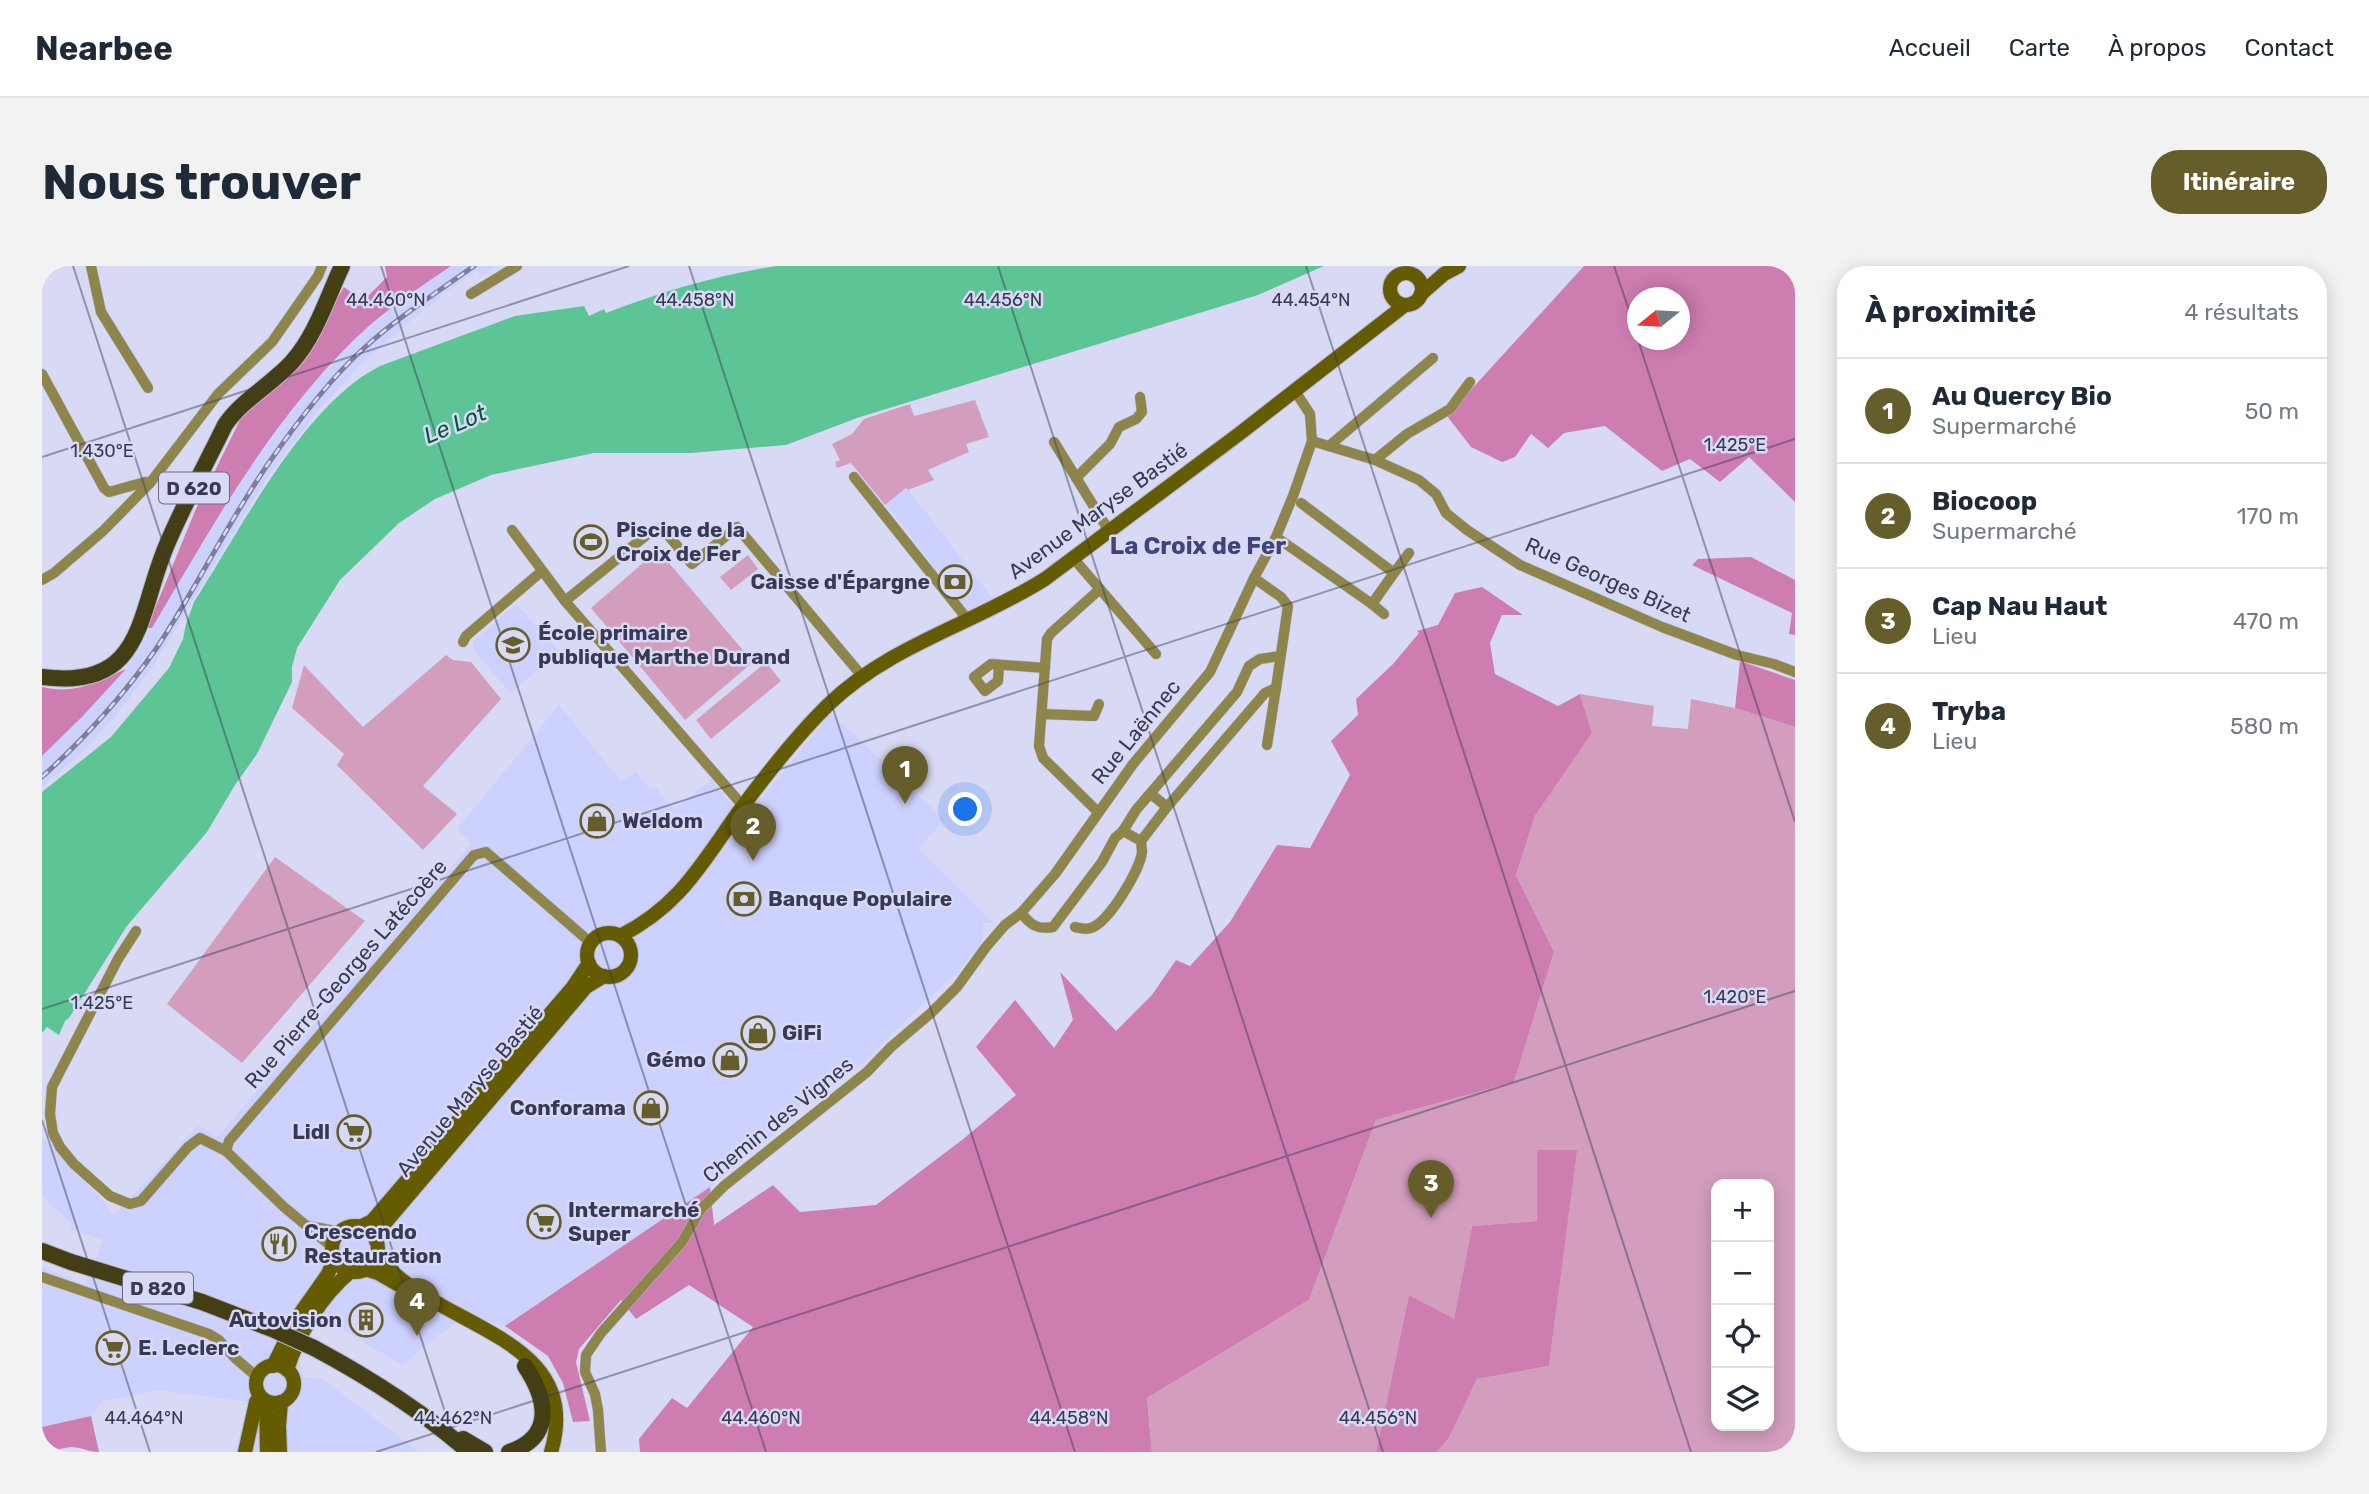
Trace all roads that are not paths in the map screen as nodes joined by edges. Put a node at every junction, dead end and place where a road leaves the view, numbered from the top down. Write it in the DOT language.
graph roads {
  1 [pos="91,266"];
  2 [pos="323,266"];
  3 [pos="342,266"];
  4 [pos="517,266"];
  5 [pos="1459,266"];
  6 [pos="1444,274"];
  7 [pos="1398,275"];
  8 [pos="471,293"];
  9 [pos="1421,294"];
  10 [pos="1405,305"];
  11 [pos="1372,329"];
  12 [pos="1433,358"];
  13 [pos="42,374"];
  14 [pos="1470,382"];
  15 [pos="148,388"];
  16 [pos="1294,391"];
  17 [pos="1140,397"];
  18 [pos="1311,440"];
  19 [pos="1054,442"];
  20 [pos="1329,446"];
  21 [pos="1375,460"];
  22 [pos="855,477"];
  23 [pos="1076,478"];
  24 [pos="150,483"];
  25 [pos="1301,503"];
  26 [pos="512,530"];
  27 [pos="1109,531"];
  28 [pos="1276,537"];
  29 [pos="1409,553"];
  30 [pos="1074,559"];
  31 [pos="542,571"];
  32 [pos="1394,573"];
  33 [pos="1254,578"];
  34 [pos="42,580"];
  35 [pos="1100,589"];
  36 [pos="565,601"];
  37 [pos="1371,604"];
  38 [pos="1384,614"];
  39 [pos="968,620"];
  40 [pos="463,642"];
  41 [pos="1156,654"];
  42 [pos="1280,656"];
  43 [pos="999,665"];
  44 [pos="1045,668"];
  45 [pos="1795,672"];
  46 [pos="862,676"];
  47 [pos="42,677"];
  48 [pos="1276,688"];
  49 [pos="1099,704"];
  50 [pos="1042,714"];
  51 [pos="1267,745"];
  52 [pos="1151,794"];
  53 [pos="743,806"];
  54 [pos="1167,807"];
  55 [pos="1098,812"];
  56 [pos="1124,831"];
  57 [pos="1141,841"];
  58 [pos="1021,913"];
  59 [pos="1075,927"];
  60 [pos="136,931"];
  61 [pos="625,941"];
  62 [pos="591,943"];
  63 [pos="589,963"];
  64 [pos="604,976"];
  65 [pos="891,1047"];
  66 [pos="47,1087"];
  67 [pos="226,1152"];
  68 [pos="308,1226"];
  69 [pos="360,1227"];
  70 [pos="342,1230"];
  71 [pos="377,1248"];
  72 [pos="42,1251"];
  73 [pos="333,1253"];
  74 [pos="366,1269"];
  75 [pos="350,1272"];
  76 [pos="42,1277"];
  77 [pos="334,1359"];
  78 [pos="525,1366"];
  79 [pos="280,1368"];
  80 [pos="257,1377"];
  81 [pos="263,1399"];
  82 [pos="281,1402"];
  83 [pos="244,1452"];
  84 [pos="267,1452"];
  85 [pos="280,1452"];
  86 [pos="454,1452"];
  87 [pos="469,1452"];
  88 [pos="485,1452"];
  89 [pos="509,1452"];
  90 [pos="544,1452"];
  91 [pos="551,1452"];
  92 [pos="601,1452"];
  1 -- 15 [label="street"];
  2 -- 24 [label="street"];
  3 -- 47 [label="main road, D 620"];
  4 -- 8 [label="street"];
  5 -- 6 [label="street"];
  6 -- 7 [label="street"];
  6 -- 9 [label="street, Avenue Maryse Bastié"];
  7 -- 9 [label="street"];
  7 -- 10 [label="street"];
  7 -- 11 [label="street, Avenue Maryse Bastié"];
  9 -- 10 [label="street, Avenue Maryse Bastié"];
  10 -- 11 [label="street, Avenue Maryse Bastié"];
  11 -- 16 [label="street, Avenue Maryse Bastié"];
  12 -- 20 [label="street"];
  13 -- 24 [label="street"];
  14 -- 21 [label="street"];
  16 -- 18 [label="street, Rue Laënnec"];
  16 -- 27 [label="street, Avenue Maryse Bastié"];
  17 -- 23 [label="street"];
  18 -- 20 [label="street, Rue Georges Bizet"];
  18 -- 28 [label="street, Rue Laënnec"];
  19 -- 23 [label="street"];
  20 -- 21 [label="street, Rue Georges Bizet"];
  21 -- 45 [label="street, Rue Georges Bizet"];
  22 -- 39 [label="street"];
  23 -- 27 [label="street"];
  24 -- 34 [label="street"];
  25 -- 32 [label="street"];
  26 -- 31 [label="street"];
  27 -- 30 [label="street, Avenue Maryse Bastié"];
  28 -- 33 [label="street, Rue Laënnec"];
  28 -- 37 [label="street"];
  29 -- 32 [label="street"];
  30 -- 35 [label="street"];
  30 -- 39 [label="street, Avenue Maryse Bastié"];
  31 -- 36 [label="street"];
  31 -- 40 [label="street"];
  32 -- 37 [label="street"];
  33 -- 42 [label="street"];
  33 -- 55 [label="street, Rue Laënnec"];
  35 -- 41 [label="street"];
  35 -- 44 [label="street"];
  36 -- 46 [label="street"];
  36 -- 53 [label="street"];
  37 -- 38 [label="street"];
  39 -- 46 [label="street, Avenue Maryse Bastié"];
  42 -- 48 [label="street"];
  42 -- 52 [label="street"];
  43 -- 44 [label="street"];
  44 -- 50 [label="street"];
  46 -- 53 [label="street, Avenue Maryse Bastié"];
  48 -- 51 [label="street"];
  48 -- 54 [label="street"];
  49 -- 50 [label="street"];
  50 -- 55 [label="street"];
  52 -- 54 [label="street"];
  52 -- 56 [label="street"];
  53 -- 61 [label="street, Avenue Maryse Bastié"];
  54 -- 57 [label="street"];
  55 -- 58 [label="street, Rue Laënnec"];
  56 -- 57 [label="street"];
  56 -- 58 [label="street"];
  57 -- 59 [label="street"];
  58 -- 65 [label="street, Rue Laënnec"];
  60 -- 66 [label="street"];
  61 -- 62 [label="street"];
  61 -- 64 [label="street, Avenue Maryse Bastié"];
  62 -- 63 [label="street, Avenue Maryse Bastié"];
  62 -- 67 [label="street, Rue Pierre-Georges Latécoère"];
  63 -- 64 [label="street"];
  63 -- 69 [label="street, Avenue Maryse Bastié"];
  64 -- 71 [label="street, Avenue Maryse Bastié"];
  65 -- 92 [label="street, Chemin des Vignes"];
  66 -- 67 [label="street"];
  67 -- 68 [label="street"];
  68 -- 70 [label="street"];
  68 -- 73 [label="street"];
  69 -- 70 [label="street"];
  69 -- 71 [label="street"];
  70 -- 73 [label="street"];
  71 -- 74 [label="street"];
  71 -- 91 [label="street"];
  72 -- 77 [label="main road, D 820, bridge"];
  73 -- 75 [label="street"];
  73 -- 79 [label="street"];
  74 -- 75 [label="street"];
  74 -- 78 [label="street"];
  75 -- 79 [label="street"];
  76 -- 80 [label="street"];
  77 -- 86 [label="main road, D 820"];
  77 -- 87 [label="main road, D 820"];
  77 -- 88 [label="main road"];
  78 -- 89 [label="main road"];
  78 -- 90 [label="street"];
  79 -- 80 [label="street"];
  79 -- 82 [label="street"];
  80 -- 81 [label="street"];
  81 -- 82 [label="street"];
  81 -- 83 [label="street"];
  81 -- 84 [label="street"];
  82 -- 85 [label="street"];
}
